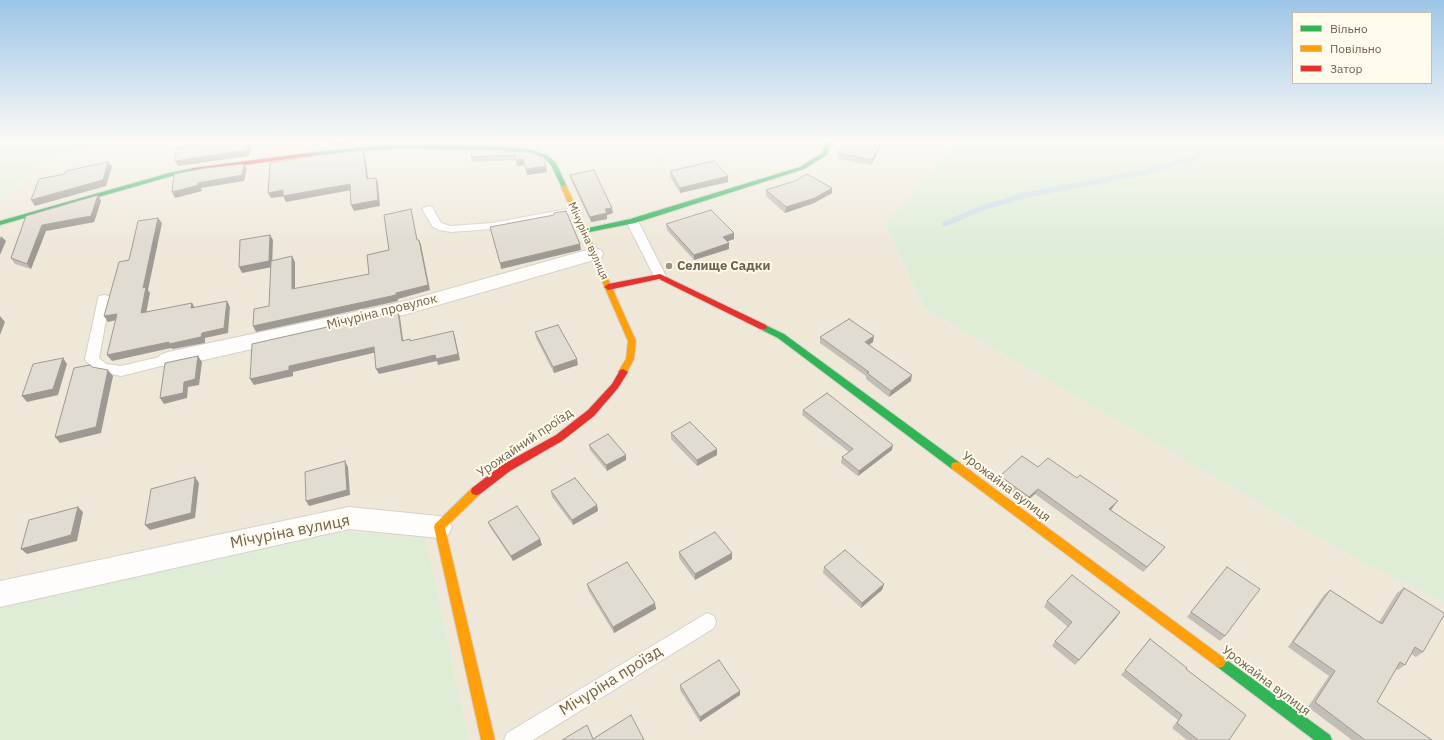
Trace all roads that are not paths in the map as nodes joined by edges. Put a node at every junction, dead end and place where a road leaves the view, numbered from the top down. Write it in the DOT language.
graph roads {
  1 [pos="166,176"];
  2 [pos="559,176"];
  3 [pos="776,176"];
  4 [pos="428,209"];
  5 [pos="575,210"];
  6 [pos="632,221"];
  7 [pos="0,223"];
  8 [pos="584,231"];
  9 [pos="594,254"];
  10 [pos="660,276"];
  11 [pos="608,287"];
  12 [pos="104,299"];
  13 [pos="168,360"];
  14 [pos="439,527"];
  15 [pos="0,594"];
  16 [pos="707,622"];
  17 [pos="488,740"];
  18 [pos="514,740"];
  19 [pos="1324,740"];
  1 -- 7 [label="street, Мічуріна вулиця"];
  2 -- 5 [label="street, Мічуріна вулиця"];
  3 -- 6 [label="street"];
  4 -- 5 [label="lane"];
  5 -- 8 [label="street, Мічуріна вулиця"];
  6 -- 8 [label="street"];
  6 -- 10 [label="lane"];
  8 -- 9 [label="street, Мічуріна вулиця"];
  9 -- 11 [label="street, Мічуріна вулиця"];
  9 -- 13 [label="street, Мічуріна провулок"];
  10 -- 11 [label="street"];
  10 -- 19 [label="street, Урожайна вулиця"];
  11 -- 14 [label="street, Урожайний проїзд"];
  12 -- 13 [label="lane"];
  14 -- 15 [label="street, Мічуріна вулиця"];
  14 -- 17 [label="street"];
  16 -- 18 [label="lane, Мічуріна проїзд"];
}
